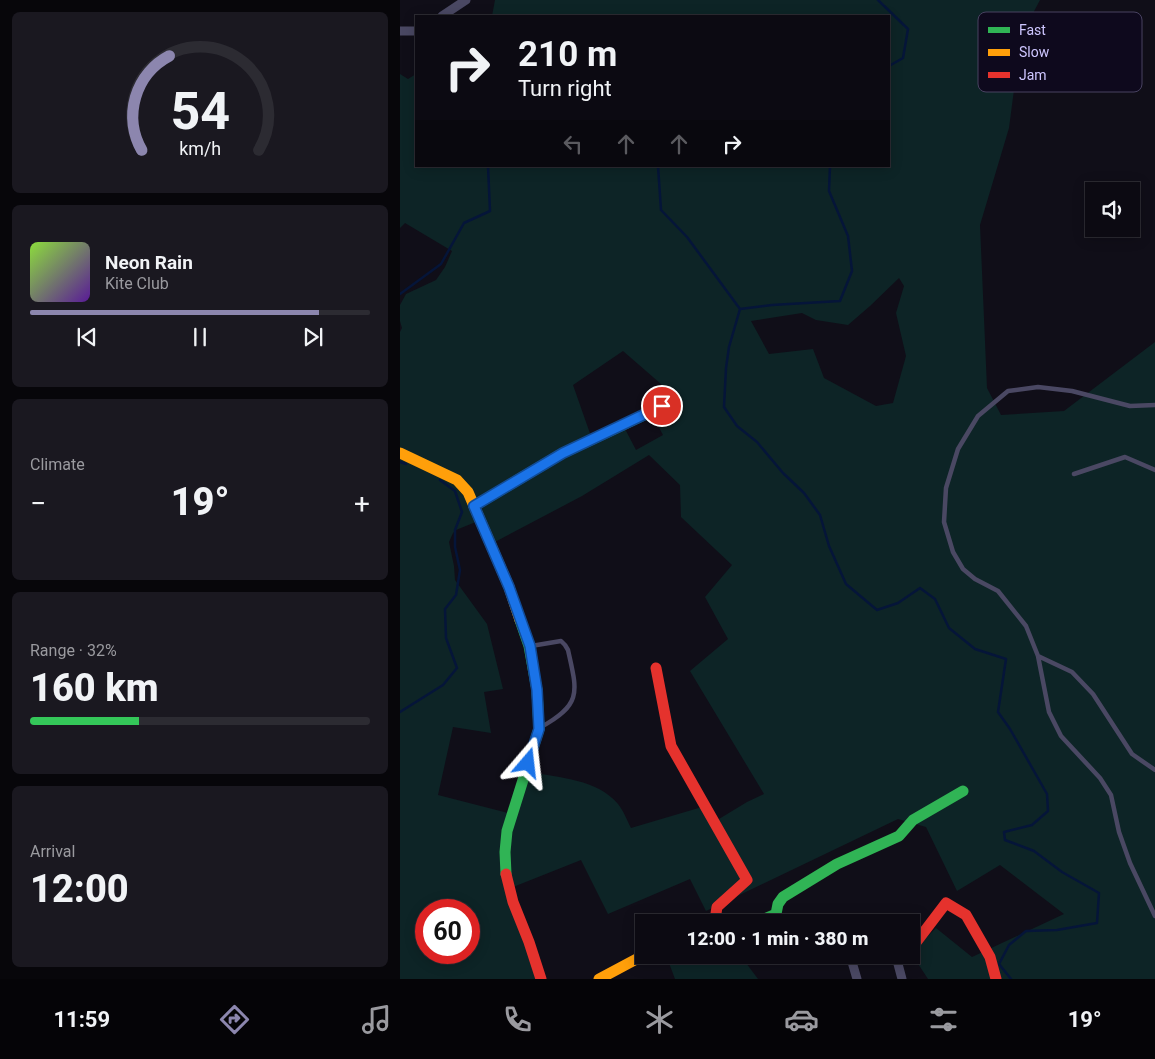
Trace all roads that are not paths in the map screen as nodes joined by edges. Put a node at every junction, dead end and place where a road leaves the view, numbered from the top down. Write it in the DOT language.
graph roads {
  1 [pos="466,0"];
  2 [pos="444,15"];
  3 [pos="400,31"];
  4 [pos="415,31"];
  5 [pos="1155,405"];
  6 [pos="662,406"];
  7 [pos="400,454"];
  8 [pos="1155,470"];
  9 [pos="1074,474"];
  10 [pos="474,506"];
  11 [pos="530,646"];
  12 [pos="1038,656"];
  13 [pos="656,668"];
  14 [pos="539,729"];
  15 [pos="1155,770"];
  16 [pos="963,791"];
  17 [pos="715,914"];
  18 [pos="776,914"];
  19 [pos="1155,916"];
  20 [pos="920,937"];
  21 [pos="635,960"];
  22 [pos="853,964"];
  23 [pos="898,964"];
  24 [pos="541,979"];
  25 [pos="599,979"];
  26 [pos="857,979"];
  27 [pos="902,979"];
  28 [pos="996,979"];
  1 -- 2 [label="street"];
  3 -- 4 [label="street"];
  5 -- 12 [label="lane"];
  6 -- 10 [label="street"];
  7 -- 10 [label="street"];
  8 -- 9 [label="lane"];
  10 -- 11 [label="street"];
  11 -- 14 [label="street"];
  11 -- 14 [label="lane"];
  12 -- 15 [label="lane"];
  12 -- 19 [label="lane"];
  13 -- 17 [label="street"];
  14 -- 24 [label="street"];
  16 -- 18 [label="street"];
  20 -- 28 [label="street"];
  21 -- 25 [label="street"];
  22 -- 26 [label="street"];
  23 -- 27 [label="street"];
}
